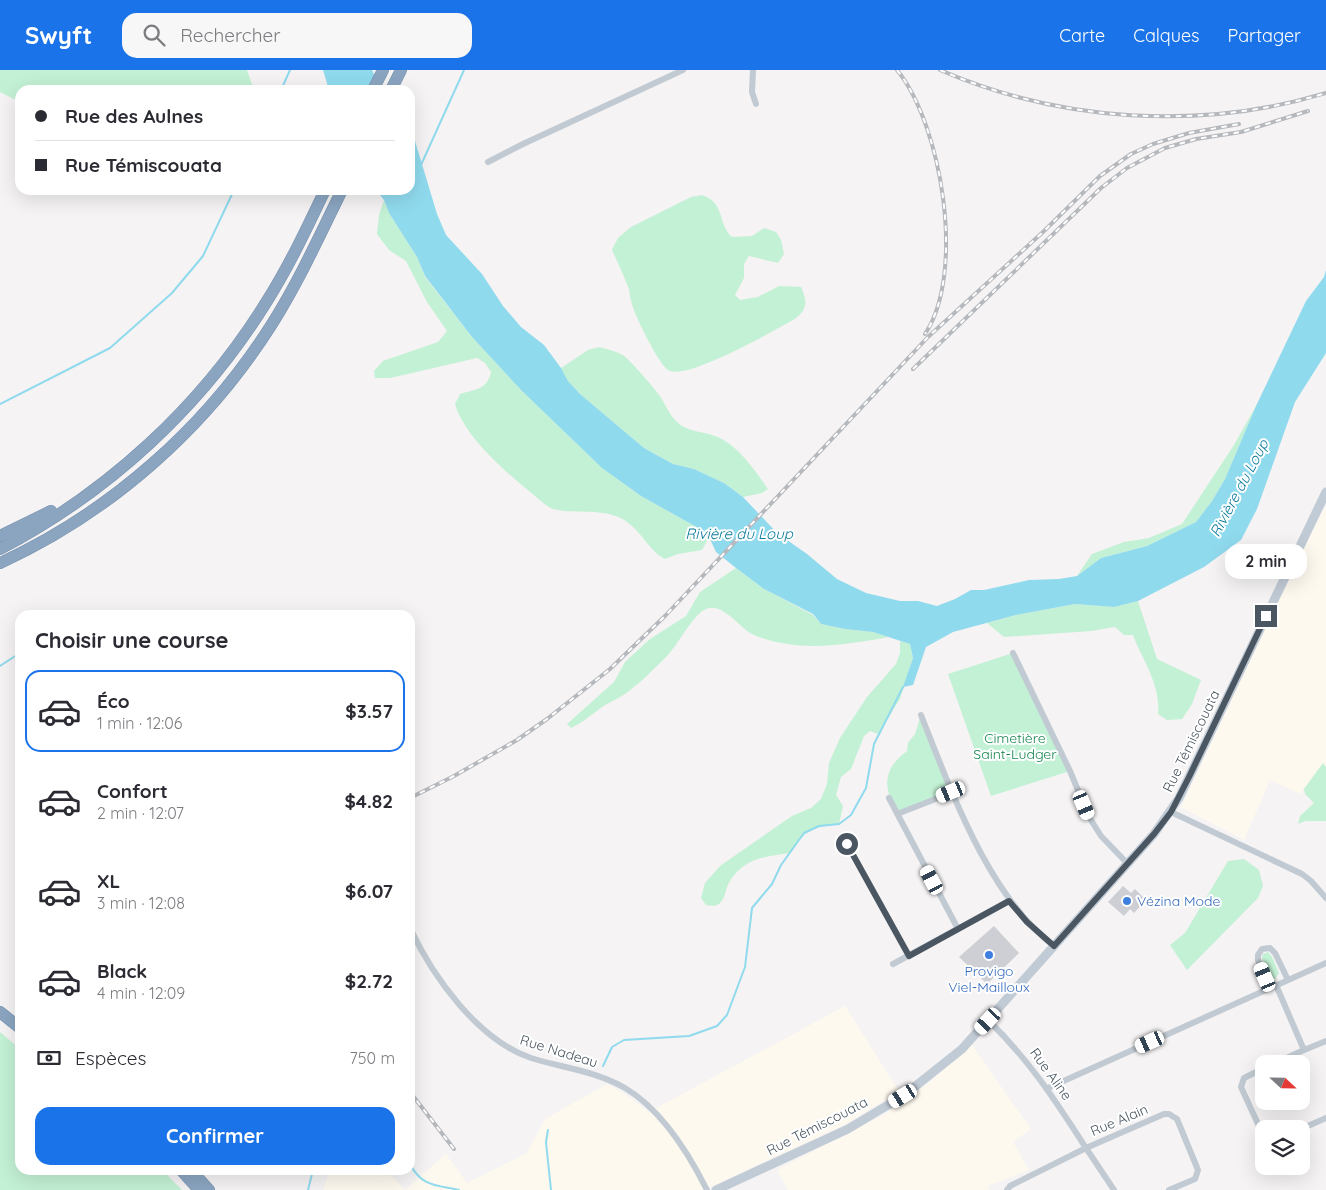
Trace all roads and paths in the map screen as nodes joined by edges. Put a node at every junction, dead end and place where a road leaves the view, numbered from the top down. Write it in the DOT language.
graph roads {
  1 [pos="382,70"];
  2 [pos="401,70"];
  3 [pos="683,70"];
  4 [pos="753,70"];
  5 [pos="375,85"];
  6 [pos="394,85"];
  7 [pos="756,104"];
  8 [pos="488,162"];
  9 [pos="322,195"];
  10 [pos="340,195"];
  11 [pos="230,355"];
  12 [pos="175,443"];
  13 [pos="1326,492"];
  14 [pos="0,536"];
  15 [pos="0,549"];
  16 [pos="0,564"];
  17 [pos="0,572"];
  18 [pos="1013,653"];
  19 [pos="921,715"];
  20 [pos="951,792"];
  21 [pos="889,798"];
  22 [pos="1171,812"];
  23 [pos="897,814"];
  24 [pos="847,844"];
  25 [pos="1127,863"];
  26 [pos="1326,898"];
  27 [pos="1009,901"];
  28 [pos="958,929"];
  29 [pos="415,937"];
  30 [pos="1054,946"];
  31 [pos="909,956"];
  32 [pos="893,964"];
  33 [pos="1326,964"];
  34 [pos="1288,980"];
  35 [pos="1273,987"];
  36 [pos="0,1012"];
  37 [pos="988,1021"];
  38 [pos="15,1024"];
  39 [pos="1326,1041"];
  40 [pos="1304,1050"];
  41 [pos="1293,1055"];
  42 [pos="1255,1072"];
  43 [pos="1048,1088"];
  44 [pos="1326,1118"];
  45 [pos="1257,1120"];
  46 [pos="1310,1125"];
  47 [pos="1086,1148"];
  48 [pos="186,1175"];
  49 [pos="195,1175"];
  50 [pos="199,1190"];
  51 [pos="209,1190"];
  52 [pos="707,1190"];
  53 [pos="716,1190"];
  54 [pos="1007,1190"];
  55 [pos="1114,1190"];
  56 [pos="1169,1190"];
  1 -- 5 [label="highway"];
  2 -- 6 [label="highway"];
  3 -- 8 [label="street"];
  4 -- 7 [label="street"];
  9 -- 11 [label="highway"];
  10 -- 12 [label="highway"];
  11 -- 14 [label="highway"];
  11 -- 15 [label="highway"];
  12 -- 16 [label="highway"];
  12 -- 17 [label="highway"];
  13 -- 22 [label="main road, Rue Témiscouata"];
  18 -- 25 [label="street"];
  19 -- 20 [label="street"];
  20 -- 23 [label="street"];
  20 -- 27 [label="street"];
  21 -- 23 [label="street"];
  22 -- 25 [label="main road, Rue Témiscouata"];
  22 -- 26 [label="street"];
  23 -- 28 [label="street"];
  24 -- 31 [label="street"];
  25 -- 30 [label="main road, Rue Témiscouata"];
  27 -- 28 [label="street"];
  27 -- 30 [label="street"];
  28 -- 31 [label="street"];
  29 -- 52 [label="street, Rue Nadeau"];
  30 -- 37 [label="main road, Rue Témiscouata"];
  31 -- 32 [label="street"];
  33 -- 34 [label="street"];
  34 -- 35 [label="street"];
  34 -- 35 [label="street"];
  35 -- 40 [label="street"];
  35 -- 43 [label="street"];
  36 -- 38 [label="highway"];
  37 -- 43 [label="street, Rue Aline"];
  37 -- 53 [label="main road, Rue Témiscouata"];
  39 -- 40 [label="street"];
  40 -- 41 [label="street"];
  42 -- 45 [label="street"];
  43 -- 47 [label="street, Rue Aline"];
  44 -- 46 [label="street"];
  47 -- 54 [label="street"];
  47 -- 55 [label="street, Rue Alain"];
  47 -- 56 [label="street, Rue Alain"];
  48 -- 50 [label="highway"];
  49 -- 51 [label="highway"];
}
